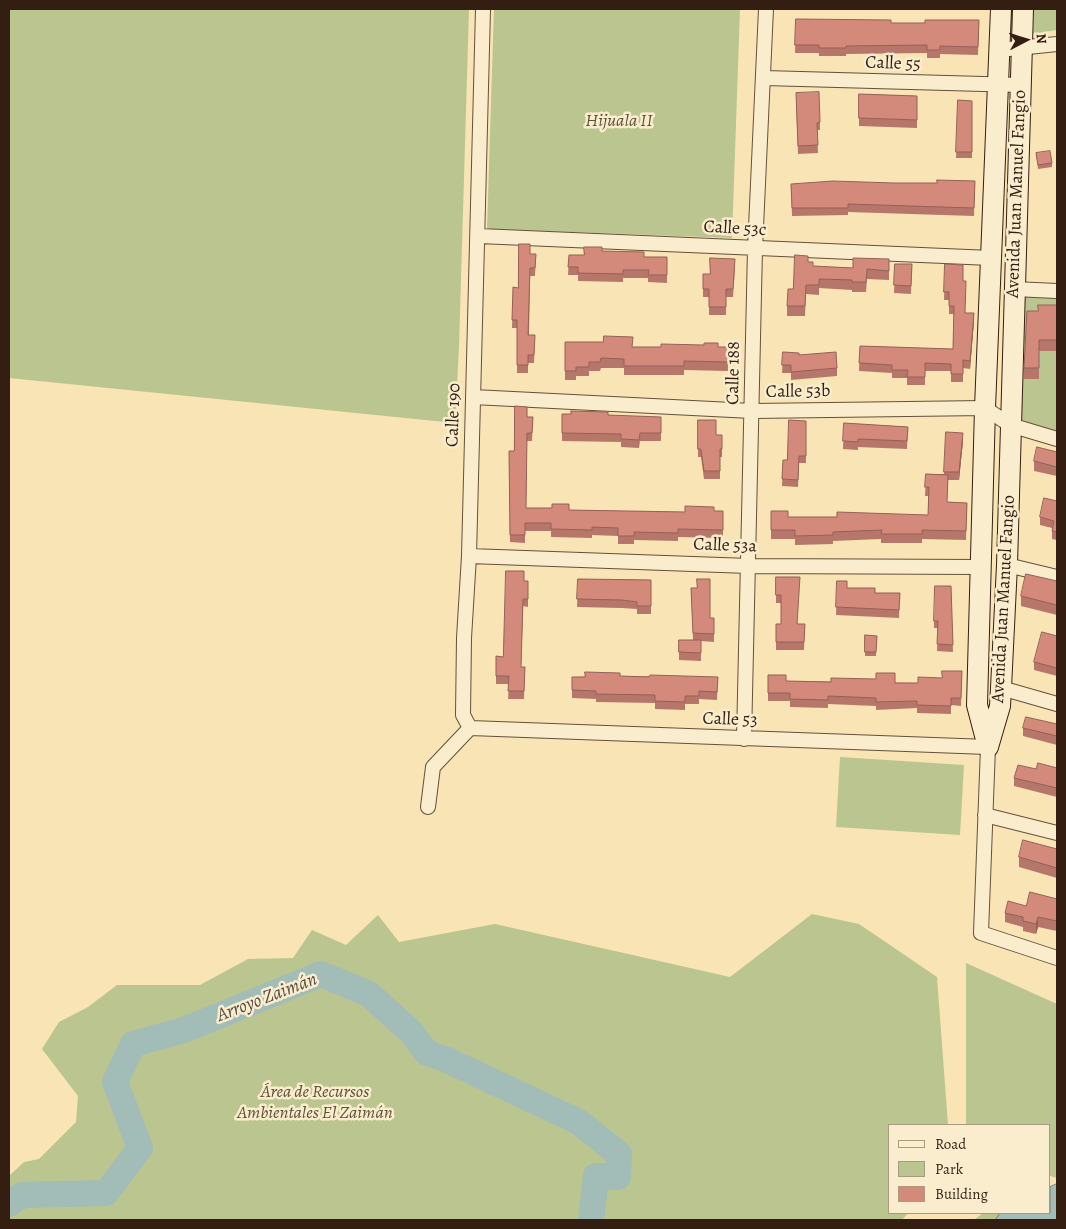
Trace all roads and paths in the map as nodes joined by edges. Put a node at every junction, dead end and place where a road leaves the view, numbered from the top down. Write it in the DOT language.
graph roads {
  1 [pos="483,9"];
  2 [pos="766,9"];
  3 [pos="1001,9"];
  4 [pos="1023,9"];
  5 [pos="1057,44"];
  6 [pos="1021,48"];
  7 [pos="999,50"];
  8 [pos="764,78"];
  9 [pos="1020,85"];
  10 [pos="997,86"];
  11 [pos="479,236"];
  12 [pos="755,249"];
  13 [pos="991,258"];
  14 [pos="1014,289"];
  15 [pos="1057,291"];
  16 [pos="473,397"];
  17 [pos="984,408"];
  18 [pos="752,411"];
  19 [pos="1010,425"];
  20 [pos="1057,439"];
  21 [pos="469,556"];
  22 [pos="1007,565"];
  23 [pos="749,566"];
  24 [pos="980,567"];
  25 [pos="1057,577"];
  26 [pos="1001,688"];
  27 [pos="1057,704"];
  28 [pos="470,728"];
  29 [pos="744,739"];
  30 [pos="988,747"];
  31 [pos="428,807"];
  32 [pos="985,815"];
  33 [pos="1057,833"];
  34 [pos="1057,958"];
  1 -- 11 [label="street, Calle 190"];
  2 -- 8 [label="street, Calle 188"];
  3 -- 7 [label="main road, Avenida Juan Manuel Fangio"];
  4 -- 6 [label="main road, Avenida Juan Manuel Fangio"];
  5 -- 6 [label="street"];
  6 -- 7 [label="street"];
  6 -- 9 [label="main road, Avenida Juan Manuel Fangio"];
  7 -- 10 [label="main road, Avenida Juan Manuel Fangio"];
  8 -- 10 [label="street, Calle 55"];
  8 -- 12 [label="street, Calle 188"];
  9 -- 10 [label="street, Calle 55"];
  9 -- 14 [label="main road, Avenida Juan Manuel Fangio"];
  10 -- 13 [label="main road, Avenida Juan Manuel Fangio"];
  11 -- 12 [label="street, Calle 53c"];
  11 -- 16 [label="street, Calle 190"];
  12 -- 13 [label="street, Calle 53c"];
  12 -- 18 [label="street, Calle 188"];
  13 -- 17 [label="main road, Avenida Juan Manuel Fangio"];
  14 -- 15 [label="street"];
  14 -- 19 [label="main road, Avenida Juan Manuel Fangio"];
  16 -- 18 [label="street, Calle 53b"];
  16 -- 21 [label="street, Calle 190"];
  17 -- 18 [label="street, Calle 53b"];
  17 -- 19 [label="street"];
  17 -- 24 [label="main road, Avenida Juan Manuel Fangio"];
  18 -- 23 [label="street, Calle 188"];
  19 -- 20 [label="street"];
  19 -- 22 [label="main road, Avenida Juan Manuel Fangio"];
  21 -- 23 [label="street, Calle 53a"];
  21 -- 28 [label="street, Calle 190"];
  22 -- 25 [label="street"];
  22 -- 26 [label="main road, Avenida Juan Manuel Fangio"];
  23 -- 24 [label="street, Calle 53a"];
  23 -- 29 [label="street, Calle 188"];
  24 -- 30 [label="main road, Avenida Juan Manuel Fangio"];
  26 -- 27 [label="street"];
  26 -- 30 [label="main road, Avenida Juan Manuel Fangio"];
  28 -- 29 [label="street, Calle 53"];
  28 -- 31 [label="street"];
  29 -- 30 [label="street, Calle 53"];
  30 -- 32 [label="street"];
  32 -- 33 [label="street"];
  32 -- 34 [label="street"];
}
